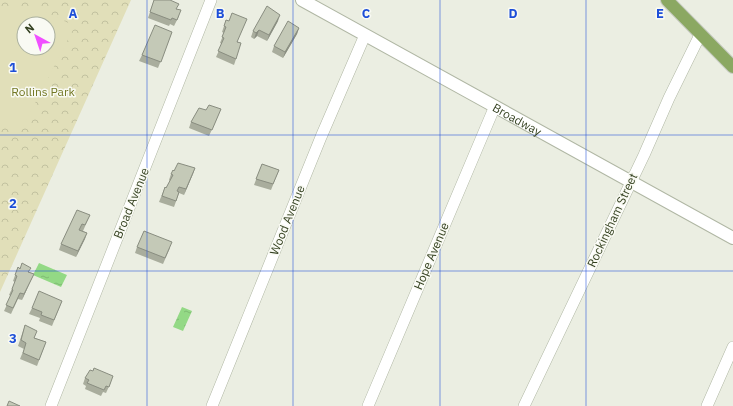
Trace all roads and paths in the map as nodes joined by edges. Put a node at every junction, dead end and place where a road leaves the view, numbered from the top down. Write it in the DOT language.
graph roads {
  1 [pos="212,0"];
  2 [pos="302,0"];
  3 [pos="667,0"];
  4 [pos="365,35"];
  5 [pos="700,35"];
  6 [pos="733,67"];
  7 [pos="495,106"];
  8 [pos="630,181"];
  9 [pos="733,238"];
  10 [pos="733,347"];
  11 [pos="51,406"];
  12 [pos="212,406"];
  13 [pos="368,406"];
  14 [pos="524,406"];
  15 [pos="707,406"];
  1 -- 11 [label="street, Broad Avenue"];
  2 -- 4 [label="street, Broadway"];
  3 -- 5 [label="main road"];
  4 -- 7 [label="street, Broadway"];
  4 -- 12 [label="street, Wood Avenue"];
  5 -- 6 [label="main road"];
  5 -- 8 [label="street, Rockingham Street"];
  7 -- 8 [label="street, Broadway"];
  7 -- 13 [label="street, Hope Avenue"];
  8 -- 9 [label="street, Broadway"];
  8 -- 14 [label="street, Rockingham Street"];
  10 -- 15 [label="street"];
}
